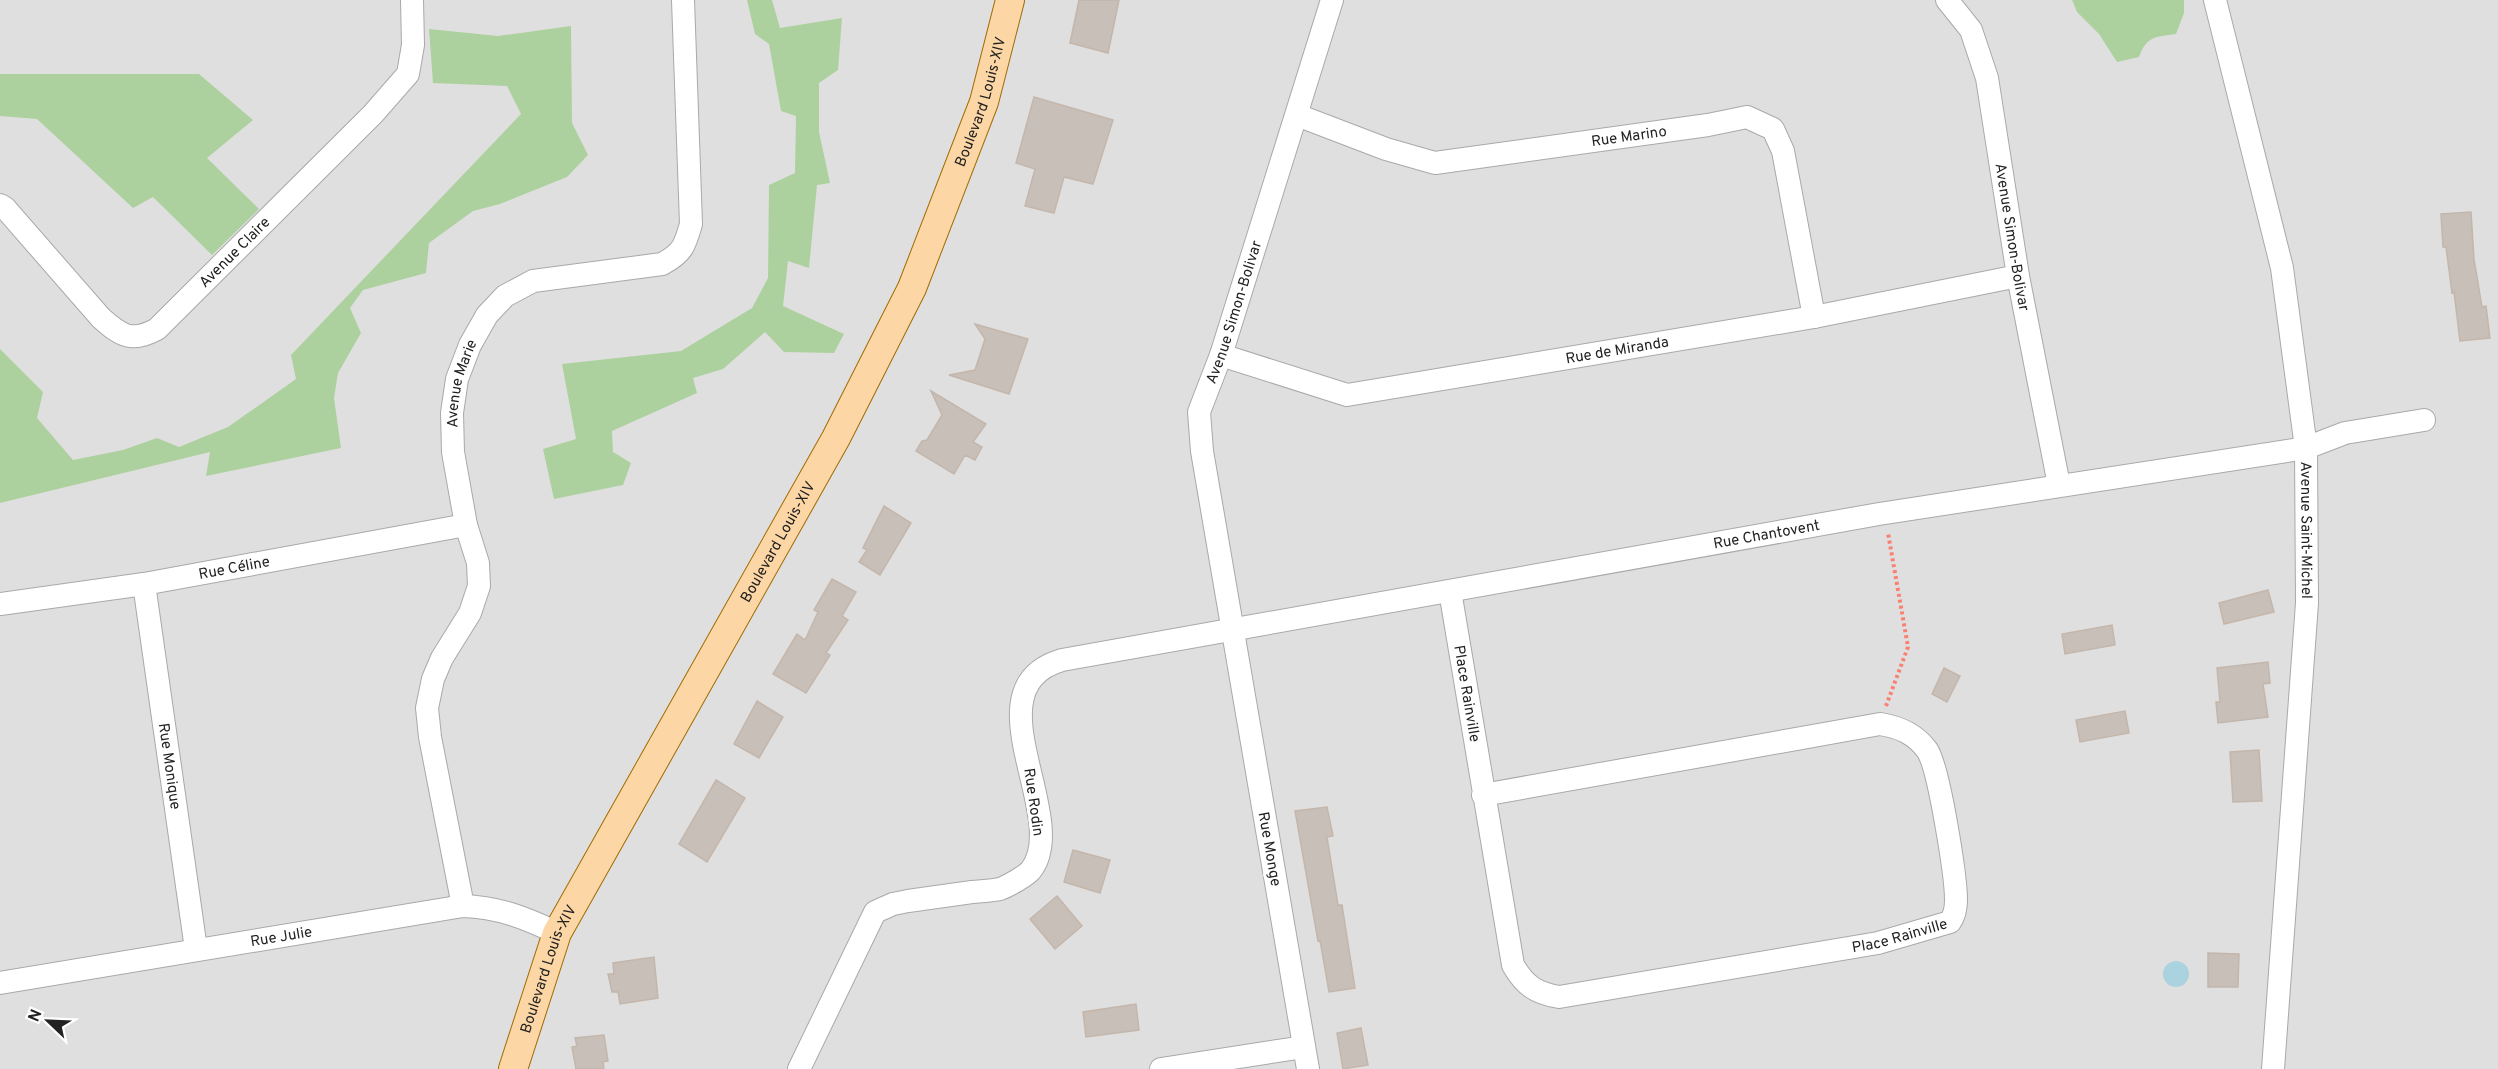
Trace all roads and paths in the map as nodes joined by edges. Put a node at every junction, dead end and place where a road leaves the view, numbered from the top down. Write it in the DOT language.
graph roads {
  1 [pos="412,0"];
  2 [pos="683,0"];
  3 [pos="1010,0"];
  4 [pos="1332,0"];
  5 [pos="1947,0"];
  6 [pos="2215,0"];
  7 [pos="1297,115"];
  8 [pos="0,205"];
  9 [pos="2018,276"];
  10 [pos="1814,317"];
  11 [pos="1221,355"];
  12 [pos="2424,420"];
  13 [pos="2306,447"];
  14 [pos="2059,485"];
  15 [pos="1885,513"];
  16 [pos="466,525"];
  17 [pos="144,584"];
  18 [pos="1449,591"];
  19 [pos="0,604"];
  20 [pos="1232,630"];
  21 [pos="1880,724"];
  22 [pos="1483,795"];
  23 [pos="463,906"];
  24 [pos="557,933"];
  25 [pos="196,949"];
  26 [pos="0,983"];
  27 [pos="1306,1058"];
  28 [pos="513,1069"];
  29 [pos="799,1069"];
  30 [pos="1161,1069"];
  31 [pos="2273,1069"];
  1 -- 8 [label="street, Avenue Claire"];
  2 -- 16 [label="street, Avenue Marie"];
  3 -- 24 [label="main road, Boulevard Louis-XIV"];
  4 -- 7 [label="street, Avenue Simon-Bolivar"];
  5 -- 9 [label="street, Avenue Simon-Bolivar"];
  6 -- 13 [label="street, Avenue Saint-Michel"];
  7 -- 10 [label="street, Rue Marino"];
  7 -- 11 [label="street, Avenue Simon-Bolivar"];
  9 -- 10 [label="street, Rue de Miranda"];
  9 -- 14 [label="street, Avenue Simon-Bolivar"];
  10 -- 11 [label="street, Rue de Miranda"];
  11 -- 20 [label="street, Avenue Simon-Bolivar"];
  12 -- 13 [label="street, Rue Chantovent"];
  13 -- 14 [label="street, Rue Chantovent"];
  13 -- 31 [label="street, Avenue Saint-Michel"];
  14 -- 15 [label="street, Rue Chantovent"];
  15 -- 18 [label="street, Rue Chantovent"];
  15 -- 21 [label="path"];
  16 -- 17 [label="street, Rue Céline"];
  16 -- 23 [label="street, Avenue Marie"];
  17 -- 19 [label="street, Rue Céline"];
  17 -- 25 [label="street, Rue Monique"];
  18 -- 20 [label="street, Rue Chantovent"];
  18 -- 22 [label="street, Place Rainville"];
  20 -- 27 [label="street, Rue Monge"];
  20 -- 29 [label="street, Rue Rodin"];
  21 -- 22 [label="street, Place Rainville"];
  21 -- 22 [label="street, Place Rainville"];
  23 -- 24 [label="street, Rue Julie"];
  23 -- 25 [label="street, Rue Julie"];
  24 -- 28 [label="main road, Boulevard Louis-XIV"];
  25 -- 26 [label="street, Rue Julie"];
  27 -- 30 [label="street"];
}
